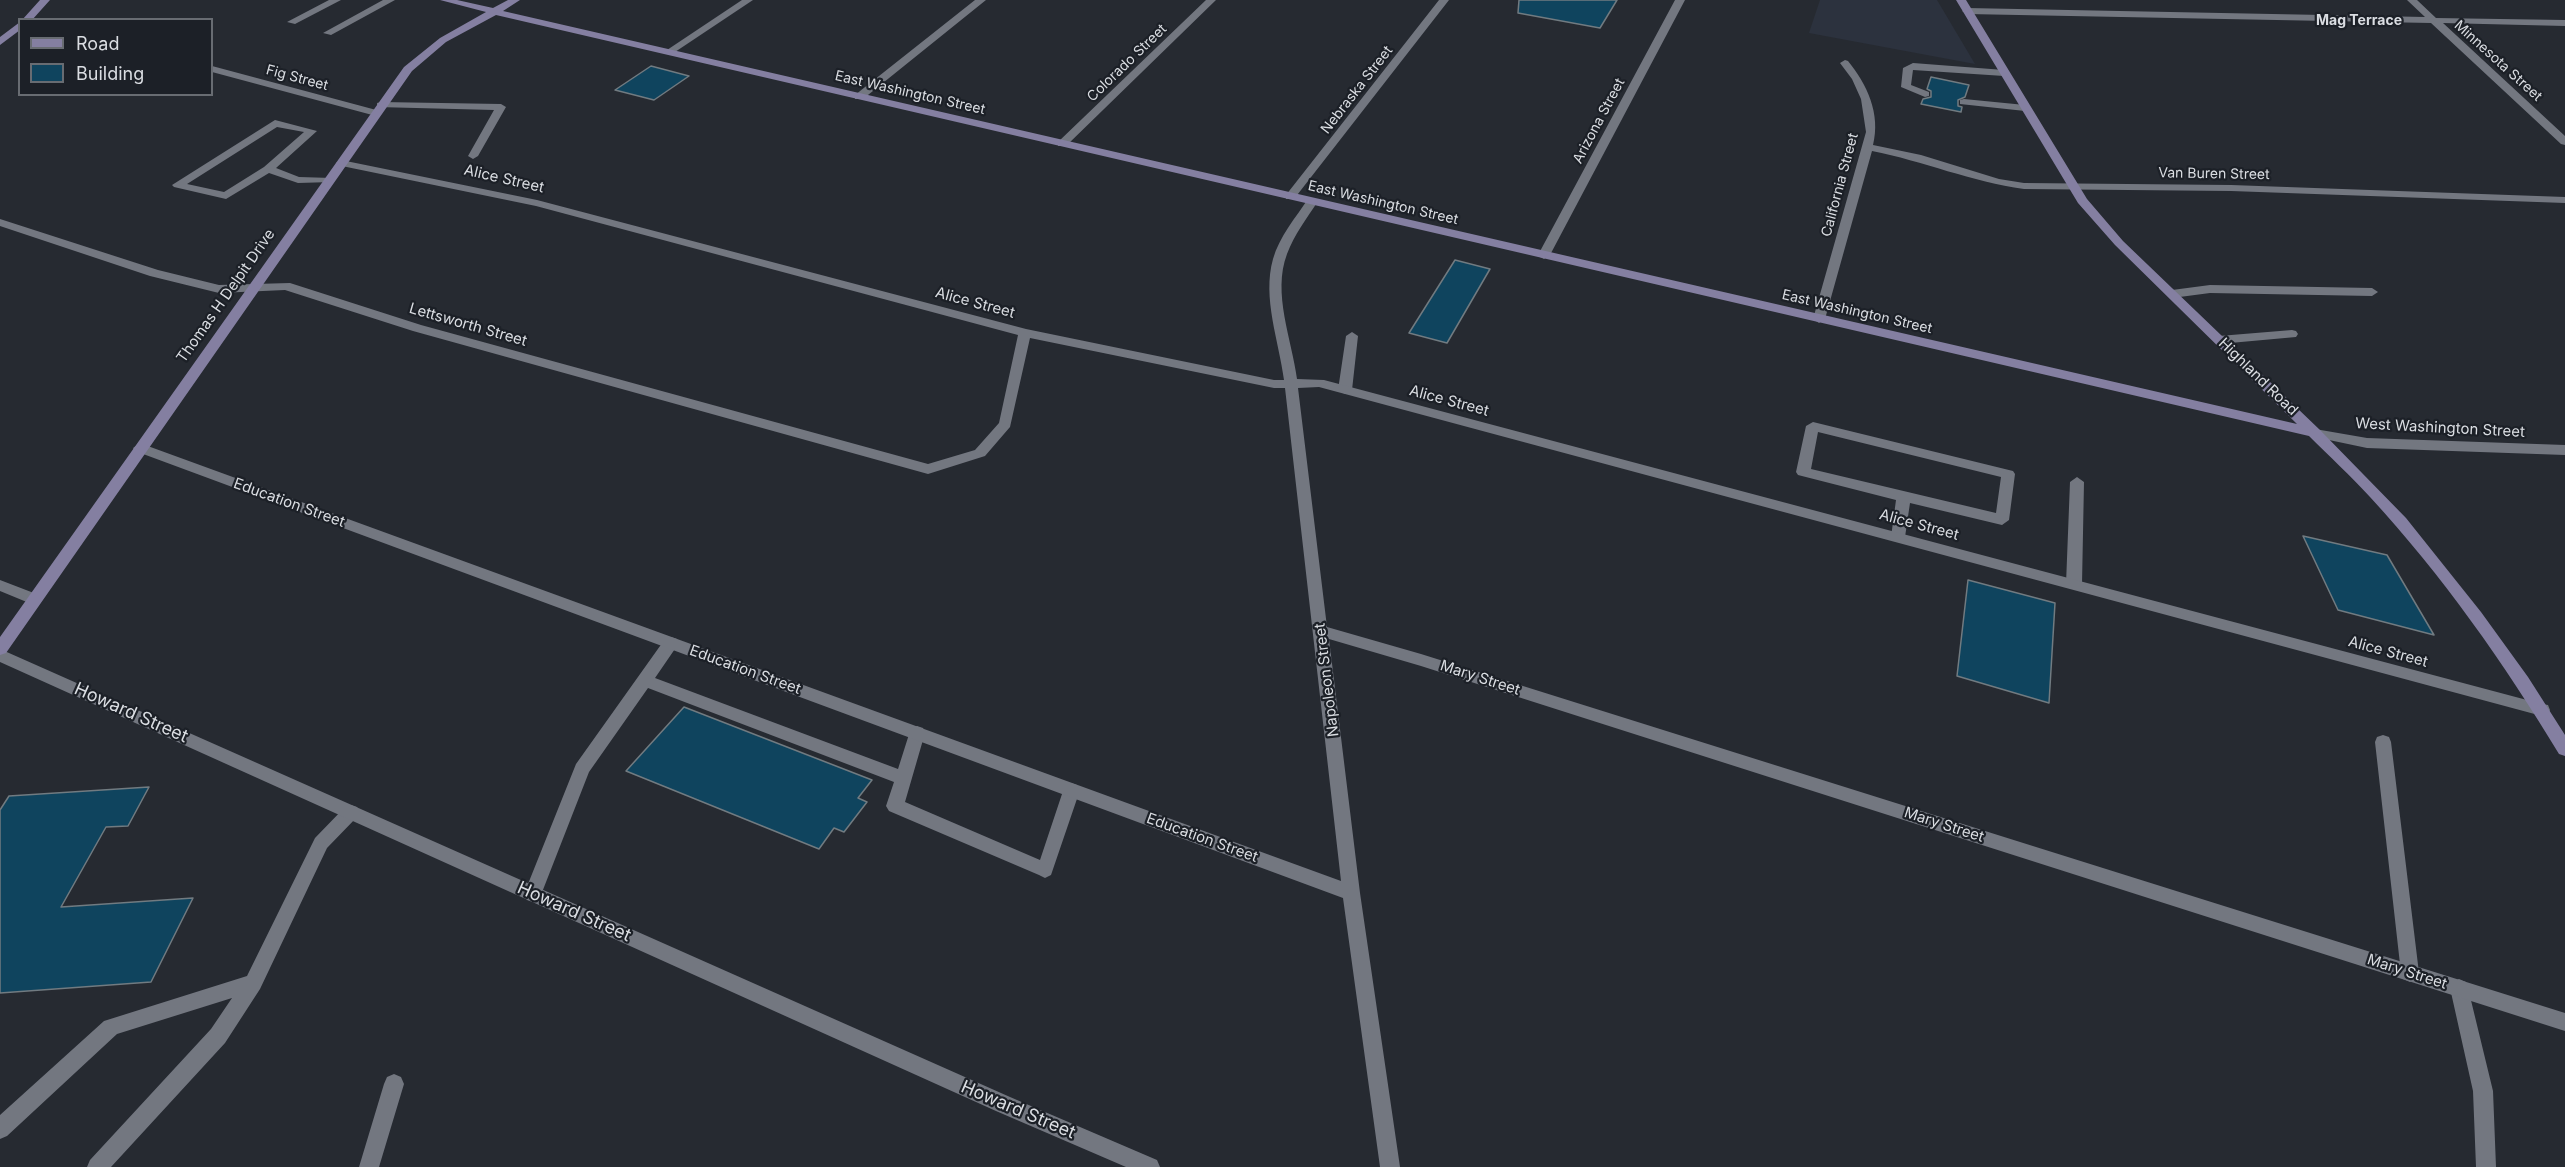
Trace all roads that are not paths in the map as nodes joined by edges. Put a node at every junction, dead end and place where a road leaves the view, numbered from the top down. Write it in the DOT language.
graph roads {
  1 [pos="45,0"];
  2 [pos="336,0"];
  3 [pos="390,0"];
  4 [pos="445,0"];
  5 [pos="515,0"];
  6 [pos="748,0"];
  7 [pos="981,0"];
  8 [pos="1211,0"];
  9 [pos="1444,0"];
  10 [pos="1680,0"];
  11 [pos="1961,0"];
  12 [pos="2412,0"];
  13 [pos="495,11"];
  14 [pos="1967,11"];
  15 [pos="28,18"];
  16 [pos="2433,20"];
  17 [pos="292,22"];
  18 [pos="2565,23"];
  19 [pos="18,27"];
  20 [pos="328,33"];
  21 [pos="0,42"];
  22 [pos="669,52"];
  23 [pos="1845,63"];
  24 [pos="213,69"];
  25 [pos="2004,73"];
  26 [pos="1925,94"];
  27 [pos="859,97"];
  28 [pos="1964,102"];
  29 [pos="2025,108"];
  30 [pos="378,109"];
  31 [pos="2547,124"];
  32 [pos="2565,124"];
  33 [pos="2565,142"];
  34 [pos="1062,144"];
  35 [pos="1868,147"];
  36 [pos="473,156"];
  37 [pos="341,163"];
  38 [pos="268,169"];
  39 [pos="328,180"];
  40 [pos="2074,187"];
  41 [pos="1290,197"];
  42 [pos="2565,200"];
  43 [pos="1312,201"];
  44 [pos="0,222"];
  45 [pos="1544,255"];
  46 [pos="253,287"];
  47 [pos="2372,292"];
  48 [pos="2172,294"];
  49 [pos="1819,319"];
  50 [pos="1025,333"];
  51 [pos="2292,334"];
  52 [pos="1352,336"];
  53 [pos="2219,340"];
  54 [pos="1290,384"];
  55 [pos="1345,390"];
  56 [pos="2314,433"];
  57 [pos="140,448"];
  58 [pos="2565,450"];
  59 [pos="2077,482"];
  60 [pos="1904,497"];
  61 [pos="1898,537"];
  62 [pos="2074,584"];
  63 [pos="0,585"];
  64 [pos="34,599"];
  65 [pos="1322,631"];
  66 [pos="671,643"];
  67 [pos="0,649"];
  68 [pos="0,655"];
  69 [pos="644,680"];
  70 [pos="2542,710"];
  71 [pos="917,733"];
  72 [pos="2383,742"];
  73 [pos="2565,749"];
  74 [pos="904,779"];
  75 [pos="1071,790"];
  76 [pos="351,812"];
  77 [pos="1351,892"];
  78 [pos="533,894"];
  79 [pos="2410,973"];
  80 [pos="253,983"];
  81 [pos="2459,988"];
  82 [pos="2565,1022"];
  83 [pos="394,1084"];
  84 [pos="0,1129"];
  85 [pos="97,1167"];
  86 [pos="369,1167"];
  87 [pos="1150,1167"];
  88 [pos="1390,1167"];
  89 [pos="2486,1167"];
  1 -- 15 [label="street"];
  2 -- 17 [label="street"];
  3 -- 20 [label="street"];
  4 -- 13 [label="street, East Washington Street"];
  5 -- 13 [label="street, Thomas H Delpit Drive"];
  6 -- 22 [label="street"];
  7 -- 27 [label="street"];
  8 -- 34 [label="street, Colorado Street"];
  9 -- 41 [label="street, Nebraska Street"];
  10 -- 45 [label="street, Arizona Street"];
  11 -- 14 [label="street, Highland Road"];
  12 -- 16 [label="street, Minnesota Street"];
  13 -- 22 [label="street, East Washington Street"];
  13 -- 30 [label="street, Thomas H Delpit Drive"];
  14 -- 16 [label="street"];
  14 -- 25 [label="street, Highland Road"];
  16 -- 18 [label="street"];
  16 -- 31 [label="street, Minnesota Street"];
  19 -- 21 [label="street"];
  22 -- 27 [label="street, East Washington Street"];
  23 -- 35 [label="street, California Street"];
  24 -- 30 [label="street, Fig Street"];
  25 -- 26 [label="street"];
  25 -- 29 [label="street, Highland Road"];
  27 -- 34 [label="street, East Washington Street"];
  28 -- 29 [label="street"];
  29 -- 40 [label="street, Highland Road"];
  30 -- 36 [label="street, Fig Street"];
  30 -- 37 [label="street, Thomas H Delpit Drive"];
  31 -- 32 [label="street"];
  31 -- 33 [label="street, Minnesota Street"];
  34 -- 41 [label="street, East Washington Street"];
  35 -- 40 [label="street, Van Buren Street"];
  35 -- 49 [label="street, California Street"];
  37 -- 39 [label="street, Thomas H Delpit Drive"];
  37 -- 50 [label="street, Alice Street"];
  38 -- 38 [label="street"];
  38 -- 39 [label="street"];
  39 -- 46 [label="street, Thomas H Delpit Drive"];
  40 -- 42 [label="street, Van Buren Street"];
  40 -- 48 [label="street, Highland Road"];
  41 -- 43 [label="street, East Washington Street"];
  43 -- 45 [label="street, East Washington Street"];
  43 -- 54 [label="street, Napoleon Street"];
  44 -- 46 [label="street, Lettsworth Street"];
  45 -- 49 [label="street, East Washington Street"];
  46 -- 50 [label="street, Lettsworth Street"];
  46 -- 57 [label="street, Thomas H Delpit Drive"];
  47 -- 48 [label="street"];
  48 -- 53 [label="street, Highland Road"];
  49 -- 56 [label="street, East Washington Street"];
  50 -- 54 [label="street, Alice Street"];
  51 -- 53 [label="street"];
  52 -- 55 [label="street"];
  53 -- 56 [label="street, Highland Road"];
  54 -- 55 [label="street, Alice Street"];
  54 -- 65 [label="street, Napoleon Street"];
  55 -- 61 [label="street, Alice Street"];
  56 -- 58 [label="street, West Washington Street"];
  56 -- 70 [label="street, Highland Road"];
  57 -- 64 [label="street, Thomas H Delpit Drive"];
  57 -- 66 [label="street, Education Street"];
  59 -- 62 [label="street"];
  60 -- 60 [label="street"];
  60 -- 61 [label="street"];
  61 -- 62 [label="street, Alice Street"];
  62 -- 70 [label="street, Alice Street"];
  63 -- 64 [label="street"];
  64 -- 67 [label="street, Thomas H Delpit Drive"];
  65 -- 77 [label="street, Napoleon Street"];
  65 -- 79 [label="street, Mary Street"];
  66 -- 69 [label="street"];
  66 -- 71 [label="street, Education Street"];
  68 -- 76 [label="street, Howard Street"];
  69 -- 74 [label="street"];
  69 -- 78 [label="street"];
  70 -- 73 [label="street, Highland Road"];
  71 -- 74 [label="street"];
  71 -- 75 [label="street, Education Street"];
  72 -- 79 [label="street"];
  74 -- 75 [label="street"];
  75 -- 77 [label="street, Education Street"];
  76 -- 78 [label="street, Howard Street"];
  76 -- 80 [label="street"];
  77 -- 88 [label="street, Napoleon Street"];
  78 -- 87 [label="street, Howard Street"];
  79 -- 81 [label="street, Mary Street"];
  80 -- 84 [label="street"];
  80 -- 85 [label="street"];
  81 -- 82 [label="street, Mary Street"];
  81 -- 89 [label="street"];
  83 -- 86 [label="street"];
}
